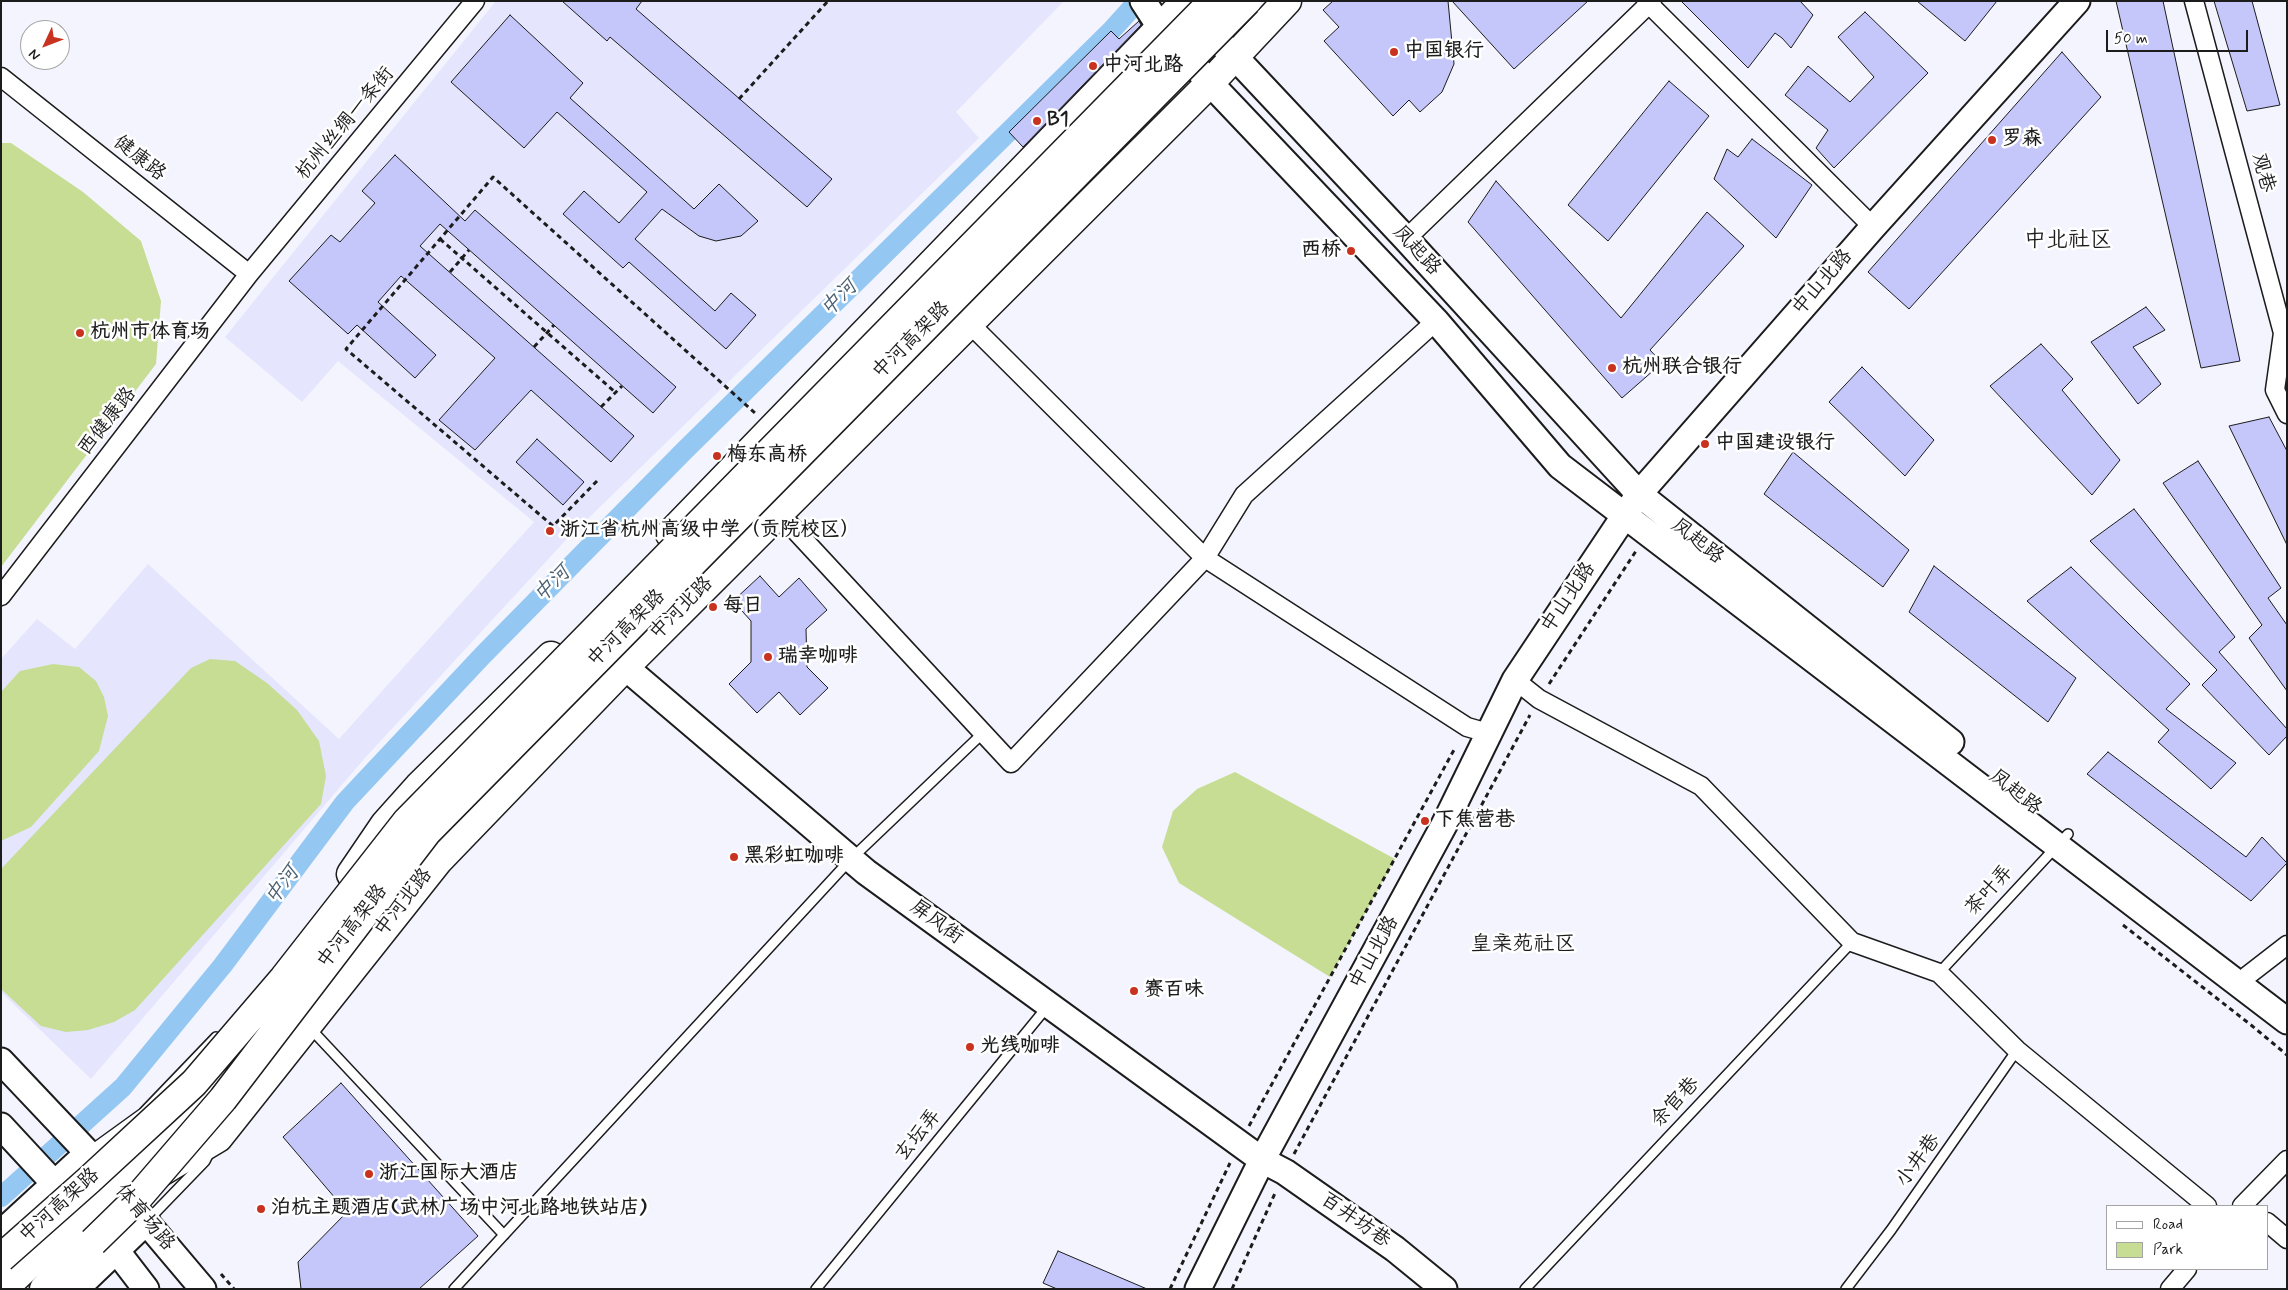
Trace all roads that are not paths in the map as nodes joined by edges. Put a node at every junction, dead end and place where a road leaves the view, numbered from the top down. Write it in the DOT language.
graph roads {
  1 [pos="476,1"];
  2 [pos="1213,1"];
  3 [pos="1247,1"];
  4 [pos="1287,1"];
  5 [pos="2077,1"];
  6 [pos="2194,1"];
  7 [pos="1182,2"];
  8 [pos="1649,2"];
  9 [pos="1150,13"];
  10 [pos="1235,57"];
  11 [pos="1,78"];
  12 [pos="1210,83"];
  13 [pos="1872,227"];
  14 [pos="1406,239"];
  15 [pos="249,274"];
  16 [pos="1436,321"];
  17 [pos="970,323"];
  18 [pos="2287,414"];
  19 [pos="1639,494"];
  20 [pos="779,513"];
  21 [pos="1625,515"];
  22 [pos="1205,558"];
  23 [pos="1,596"];
  24 [pos="625,667"];
  25 [pos="1515,680"];
  26 [pos="1477,730"];
  27 [pos="983,733"];
  28 [pos="2062,839"];
  29 [pos="851,859"];
  30 [pos="1852,942"];
  31 [pos="2287,945"];
  32 [pos="1939,973"];
  33 [pos="2247,976"];
  34 [pos="1049,1005"];
  35 [pos="2287,1006"];
  36 [pos="2287,1022"];
  37 [pos="307,1025"];
  38 [pos="226,1028"];
  39 [pos="2016,1050"];
  40 [pos="1,1062"];
  41 [pos="4,1132"];
  42 [pos="218,1138"];
  43 [pos="88,1153"];
  44 [pos="1262,1160"];
  45 [pos="2287,1160"];
  46 [pos="53,1184"];
  47 [pos="119,1187"];
  48 [pos="2206,1205"];
  49 [pos="2245,1205"];
  50 [pos="147,1220"];
  51 [pos="2268,1223"];
  52 [pos="96,1232"];
  53 [pos="1,1233"];
  54 [pos="61,1234"];
  55 [pos="504,1235"];
  56 [pos="1,1237"];
  57 [pos="2287,1239"];
  58 [pos="1,1258"];
  59 [pos="2186,1270"];
  60 [pos="209,1278"];
  61 [pos="134,1284"];
  62 [pos="3,1289"];
  63 [pos="22,1289"];
  64 [pos="44,1289"];
  65 [pos="50,1289"];
  66 [pos="76,1289"];
  67 [pos="454,1289"];
  68 [pos="816,1289"];
  69 [pos="1198,1289"];
  70 [pos="1444,1289"];
  71 [pos="1525,1289"];
  72 [pos="1846,1289"];
  73 [pos="2170,1289"];
  1 -- 15 [label="street, 杭州丝绸一条街"];
  2 -- 58 [label="main road, 中河高架路, bridge"];
  3 -- 52 [label="main road, 中河高架路, bridge"];
  4 -- 10 [label="main road, 中河北路"];
  5 -- 13 [label="main road, 中山北路"];
  6 -- 18 [label="street, 观巷"];
  7 -- 9 [label="main road, 中河北路"];
  7 -- 10 [label="main road, 凤起路"];
  8 -- 13 [label="street"];
  8 -- 14 [label="street"];
  9 -- 12 [label="main road"];
  9 -- 47 [label="main road, 中河北路"];
  10 -- 12 [label="main road, 中河北路"];
  10 -- 14 [label="main road, 凤起路"];
  11 -- 15 [label="street, 健康路"];
  12 -- 16 [label="main road"];
  12 -- 17 [label="main road, 中河北路"];
  13 -- 19 [label="main road, 中山北路"];
  14 -- 19 [label="main road, 凤起路"];
  15 -- 23 [label="street, 西健康路"];
  16 -- 21 [label="main road"];
  16 -- 22 [label="street"];
  17 -- 20 [label="main road, 中河北路"];
  17 -- 22 [label="street"];
  19 -- 21 [label="main road, 中山北路"];
  19 -- 28 [label="main road, 凤起路"];
  20 -- 24 [label="main road, 中河北路"];
  20 -- 27 [label="street"];
  21 -- 25 [label="main road, 中山北路"];
  21 -- 28 [label="main road"];
  22 -- 26 [label="street"];
  22 -- 27 [label="street"];
  24 -- 29 [label="main road, 屏风街"];
  24 -- 37 [label="main road, 中河北路"];
  25 -- 26 [label="main road, 中山北路"];
  25 -- 30 [label="street"];
  26 -- 44 [label="main road, 中山北路"];
  27 -- 29 [label="lane"];
  28 -- 32 [label="lane, 茶叶弄"];
  28 -- 33 [label="main road, 凤起路"];
  28 -- 36 [label="main road"];
  29 -- 34 [label="main road, 屏风街"];
  29 -- 55 [label="lane"];
  30 -- 32 [label="street"];
  30 -- 71 [label="lane, 余官巷"];
  31 -- 33 [label="street"];
  32 -- 39 [label="street"];
  33 -- 35 [label="main road, 凤起路"];
  34 -- 44 [label="main road, 屏风街"];
  34 -- 68 [label="lane, 玄坛弄"];
  37 -- 42 [label="main road, 中河北路"];
  37 -- 55 [label="lane"];
  38 -- 43 [label="lane"];
  39 -- 48 [label="street"];
  39 -- 72 [label="lane, 小井巷"];
  40 -- 43 [label="main road, 体育场路"];
  41 -- 46 [label="main road"];
  42 -- 47 [label="main road, 中河北路"];
  42 -- 50 [label="lane"];
  43 -- 46 [label="main road"];
  43 -- 47 [label="main road, 体育场路"];
  44 -- 69 [label="main road, 中山北路"];
  44 -- 70 [label="main road, 百井坊巷"];
  45 -- 49 [label="street"];
  46 -- 52 [label="main road"];
  46 -- 53 [label="main road"];
  47 -- 50 [label="main road, 体育场路"];
  47 -- 52 [label="main road, 中河北路"];
  50 -- 52 [label="main road"];
  50 -- 60 [label="main road, 体育场路"];
  51 -- 57 [label="street"];
  52 -- 54 [label="main road"];
  52 -- 61 [label="main road"];
  52 -- 63 [label="main road"];
  52 -- 64 [label="main road, 中河高架路"];
  52 -- 65 [label="main road"];
  52 -- 66 [label="main road"];
  54 -- 56 [label="main road"];
  54 -- 62 [label="main road"];
  55 -- 67 [label="lane"];
  59 -- 73 [label="street"];
}
